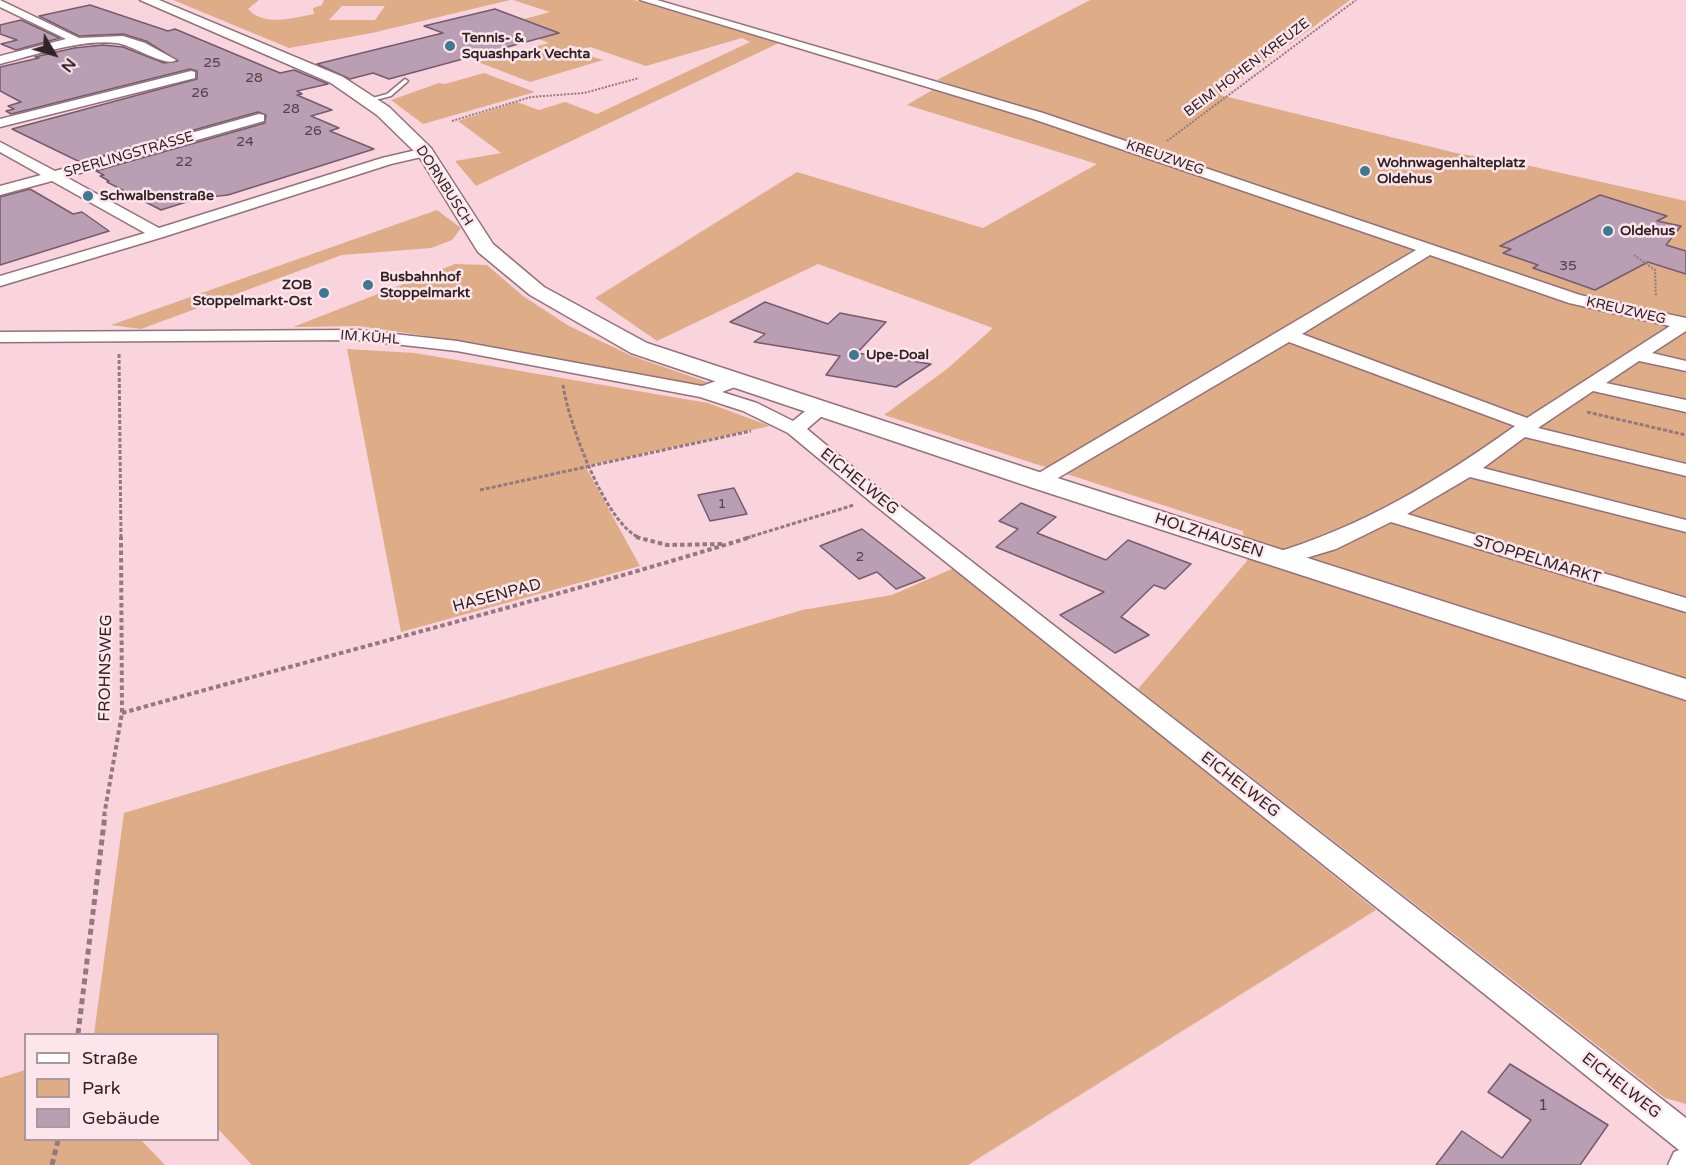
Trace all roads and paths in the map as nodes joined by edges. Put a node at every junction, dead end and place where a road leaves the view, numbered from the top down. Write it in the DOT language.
graph roads {
  1 [pos="147,0"];
  2 [pos="645,0"];
  3 [pos="1356,0"];
  4 [pos="0,3"];
  5 [pos="63,46"];
  6 [pos="0,60"];
  7 [pos="170,60"];
  8 [pos="190,75"];
  9 [pos="639,78"];
  10 [pos="405,81"];
  11 [pos="368,100"];
  12 [pos="259,118"];
  13 [pos="452,121"];
  14 [pos="0,123"];
  15 [pos="0,146"];
  16 [pos="425,152"];
  17 [pos="1150,153"];
  18 [pos="52,176"];
  19 [pos="0,191"];
  20 [pos="158,234"];
  21 [pos="1429,249"];
  22 [pos="1634,255"];
  23 [pos="0,280"];
  24 [pos="1685,324"];
  25 [pos="1288,335"];
  26 [pos="119,336"];
  27 [pos="0,337"];
  28 [pos="1635,355"];
  29 [pos="564,366"];
  30 [pos="1686,366"];
  31 [pos="733,381"];
  32 [pos="1590,385"];
  33 [pos="704,392"];
  34 [pos="1559,406"];
  35 [pos="1686,406"];
  36 [pos="820,409"];
  37 [pos="790,427"];
  38 [pos="1525,427"];
  39 [pos="1686,435"];
  40 [pos="590,467"];
  41 [pos="1467,470"];
  42 [pos="1686,470"];
  43 [pos="1039,481"];
  44 [pos="480,490"];
  45 [pos="878,498"];
  46 [pos="1389,515"];
  47 [pos="1686,526"];
  48 [pos="729,544"];
  49 [pos="1279,559"];
  50 [pos="1686,605"];
  51 [pos="1686,690"];
  52 [pos="122,713"];
  53 [pos="78,1033"];
  54 [pos="1686,1138"];
  55 [pos="58,1141"];
  56 [pos="52,1165"];
  1 -- 11 [label="street, DORNBUSCH"];
  2 -- 17 [label="street, KREUZWEG"];
  3 -- 17 [label="path, BEIM HOHEN KREUZE"];
  4 -- 5 [label="street"];
  5 -- 6 [label="street"];
  5 -- 7 [label="street"];
  8 -- 14 [label="street"];
  9 -- 13 [label="path"];
  10 -- 11 [label="lane"];
  11 -- 16 [label="street, DORNBUSCH"];
  12 -- 18 [label="street, SPERLINGSTRASSE"];
  15 -- 18 [label="street"];
  16 -- 20 [label="street"];
  16 -- 31 [label="street, DORNBUSCH"];
  17 -- 21 [label="street, KREUZWEG"];
  18 -- 19 [label="street, SPERLINGSTRASSE"];
  18 -- 20 [label="street"];
  20 -- 23 [label="street"];
  21 -- 24 [label="street, KREUZWEG"];
  21 -- 25 [label="street"];
  22 -- 24 [label="path"];
  24 -- 28 [label="street"];
  25 -- 38 [label="street"];
  25 -- 43 [label="street"];
  26 -- 27 [label="street, IM KÜHL"];
  26 -- 29 [label="street, IM KÜHL"];
  26 -- 52 [label="path, FROHNSWEG"];
  28 -- 30 [label="street"];
  28 -- 32 [label="street"];
  29 -- 33 [label="street, IM KÜHL"];
  29 -- 40 [label="path"];
  31 -- 33 [label="street"];
  31 -- 36 [label="street, HOLZHAUSEN"];
  32 -- 34 [label="street"];
  32 -- 35 [label="street"];
  33 -- 37 [label="street, EICHELWEG"];
  34 -- 38 [label="street"];
  34 -- 39 [label="path"];
  36 -- 37 [label="street"];
  36 -- 43 [label="street, HOLZHAUSEN"];
  37 -- 40 [label="path"];
  37 -- 45 [label="street, EICHELWEG"];
  38 -- 41 [label="street"];
  38 -- 42 [label="street"];
  40 -- 44 [label="path"];
  40 -- 48 [label="path"];
  41 -- 46 [label="street"];
  41 -- 47 [label="street"];
  43 -- 49 [label="street, HOLZHAUSEN"];
  45 -- 48 [label="path, HASENPAD"];
  45 -- 54 [label="street, EICHELWEG"];
  46 -- 49 [label="street"];
  46 -- 50 [label="street, STOPPELMARKT"];
  48 -- 52 [label="path, HASENPAD"];
  49 -- 51 [label="street, HOLZHAUSEN"];
  52 -- 53 [label="path, FROHNSWEG"];
  55 -- 56 [label="path"];
}
